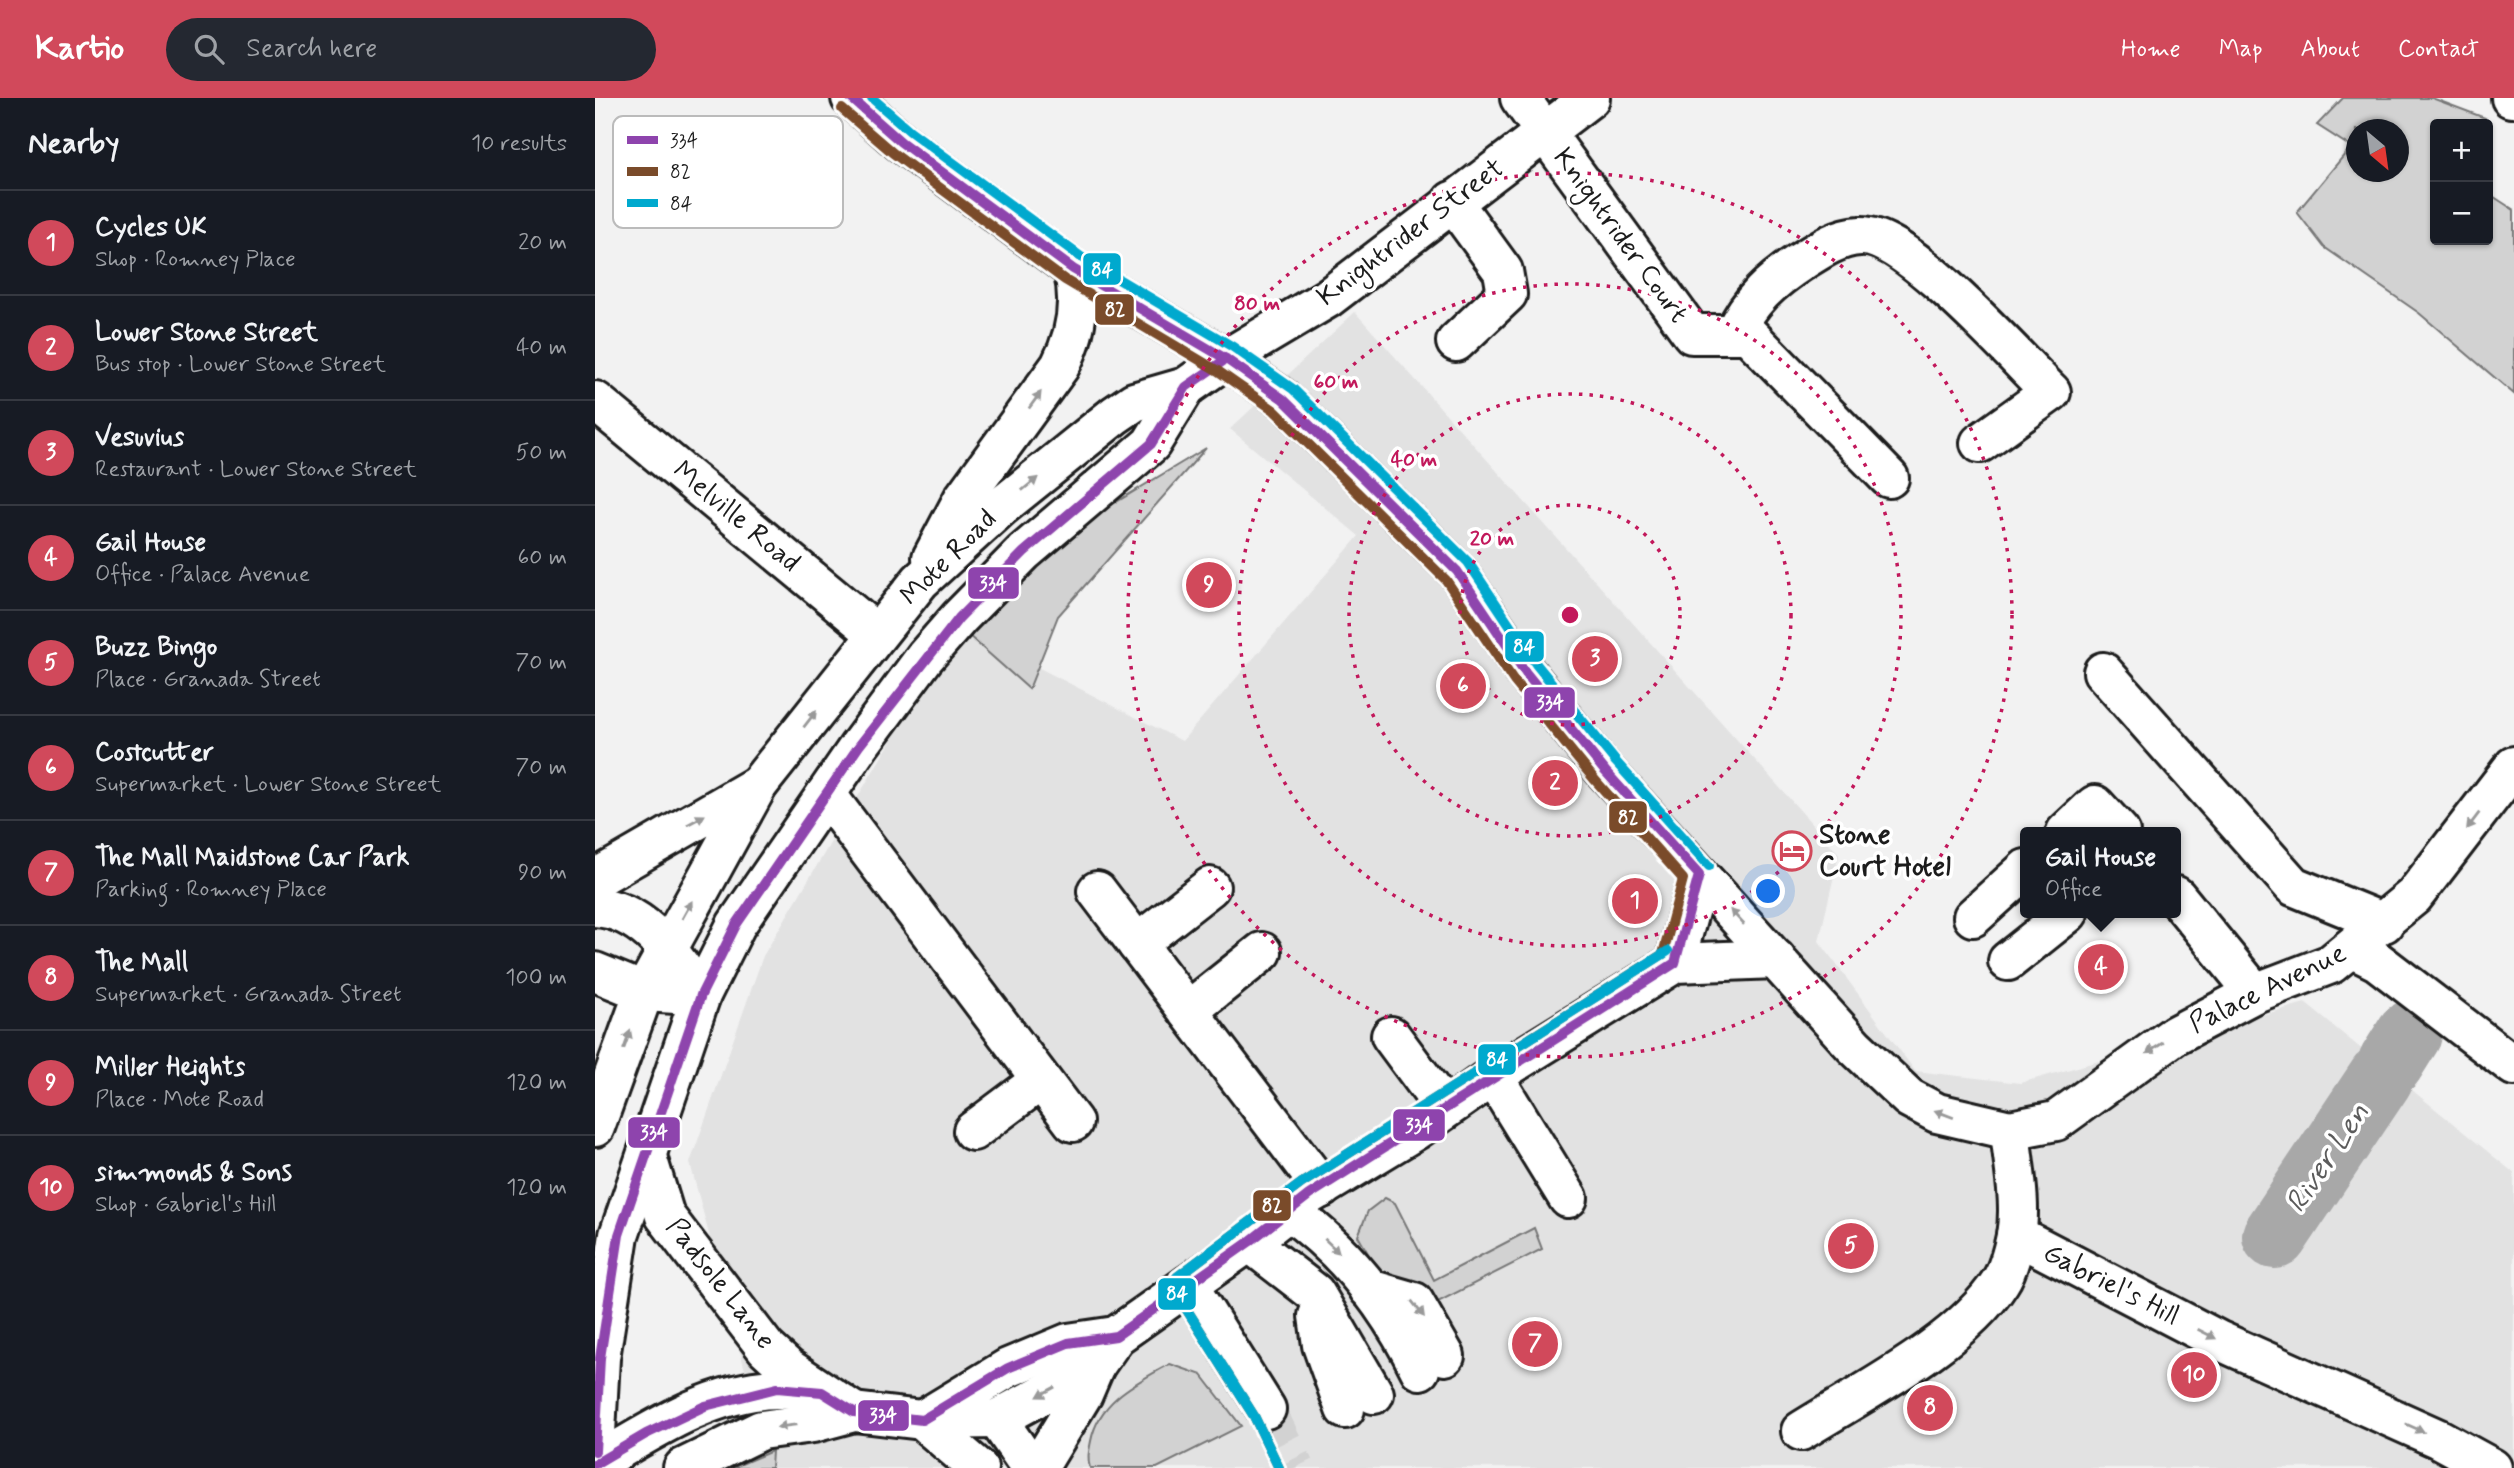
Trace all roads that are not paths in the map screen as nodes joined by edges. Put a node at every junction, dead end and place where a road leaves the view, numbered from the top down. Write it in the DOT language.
graph roads {
  1 [pos="851,98"];
  2 [pos="1520,98"];
  3 [pos="1590,98"];
  4 [pos="1545,132"];
  5 [pos="1452,201"];
  6 [pos="1073,269"];
  7 [pos="1734,334"];
  8 [pos="1455,342"];
  9 [pos="1226,359"];
  10 [pos="1186,387"];
  11 [pos="595,401"];
  12 [pos="1980,443"];
  13 [pos="1889,478"];
  14 [pos="920,581"];
  15 [pos="877,634"];
  16 [pos="2103,672"];
  17 [pos="2514,766"];
  18 [pos="758,785"];
  19 [pos="826,794"];
  20 [pos="2071,827"];
  21 [pos="2115,827"];
  22 [pos="2020,874"];
  23 [pos="1699,875"];
  24 [pos="595,879"];
  25 [pos="1210,887"];
  26 [pos="1097,891"];
  27 [pos="2181,902"];
  28 [pos="595,907"];
  29 [pos="1973,917"];
  30 [pos="2062,918"];
  31 [pos="2384,923"];
  32 [pos="1137,944"];
  33 [pos="666,948"];
  34 [pos="2353,949"];
  35 [pos="1262,952"];
  36 [pos="1776,959"];
  37 [pos="2008,961"];
  38 [pos="1675,963"];
  39 [pos="595,972"];
  40 [pos="644,992"];
  41 [pos="2255,993"];
  42 [pos="701,995"];
  43 [pos="1188,1011"];
  44 [pos="2456,1019"];
  45 [pos="1391,1036"];
  46 [pos="2514,1066"];
  47 [pos="1493,1076"];
  48 [pos="1041,1080"];
  49 [pos="2514,1095"];
  50 [pos="1445,1109"];
  51 [pos="1073,1122"];
  52 [pos="595,1127"];
  53 [pos="2010,1130"];
  54 [pos="973,1131"];
  55 [pos="647,1157"];
  56 [pos="1322,1188"];
  57 [pos="1568,1198"];
  58 [pos="1289,1211"];
  59 [pos="2016,1236"];
  60 [pos="1249,1242"];
  61 [pos="1188,1285"];
  62 [pos="1369,1289"];
  63 [pos="1105,1351"];
  64 [pos="1396,1382"];
  65 [pos="822,1392"];
  66 [pos="1266,1409"];
  67 [pos="854,1412"];
  68 [pos="997,1419"];
  69 [pos="922,1420"];
  70 [pos="1801,1431"];
  71 [pos="595,1451"];
  72 [pos="595,1464"];
  73 [pos="683,1468"];
  74 [pos="978,1468"];
  75 [pos="1031,1468"];
  76 [pos="1038,1468"];
  77 [pos="2492,1468"];
  1 -- 6 [label="main road"];
  2 -- 4 [label="main road"];
  3 -- 4 [label="main road, Knightrider Street"];
  4 -- 5 [label="main road, Knightrider Street"];
  4 -- 7 [label="main road, Knightrider Court"];
  5 -- 8 [label="main road"];
  5 -- 9 [label="main road, Knightrider Street"];
  6 -- 9 [label="main road"];
  14 -- 6 [label="main road, one-way"];
  7 -- 12 [label="main road"];
  7 -- 13 [label="main road, Knightrider Court"];
  9 -- 10 [label="main road, Mote Road"];
  9 -- 23 [label="main road"];
  14 -- 10 [label="main road, Mote Road, one-way"];
  10 -- 19 [label="main road, Mote Road"];
  11 -- 15 [label="main road, Melville Road"];
  14 -- 15 [label="main road, Mote Road"];
  18 -- 15 [label="main road, Mote Road, one-way"];
  16 -- 31 [label="main road"];
  17 -- 31 [label="main road, Palace Avenue, one-way"];
  24 -- 18 [label="main road, Mote Road, one-way"];
  33 -- 18 [label="main road, Mote Road, one-way"];
  19 -- 42 [label="main road, Mote Road"];
  19 -- 48 [label="main road"];
  20 -- 21 [label="main road"];
  22 -- 29 [label="main road"];
  36 -- 23 [label="main road, one-way"];
  23 -- 38 [label="main road"];
  25 -- 32 [label="main road"];
  26 -- 32 [label="main road"];
  27 -- 41 [label="main road"];
  28 -- 33 [label="main road"];
  30 -- 37 [label="main road"];
  31 -- 34 [label="main road, Palace Avenue"];
  32 -- 43 [label="main road"];
  33 -- 40 [label="main road, Mote Road"];
  33 -- 42 [label="main road"];
  34 -- 41 [label="main road, Palace Avenue"];
  34 -- 44 [label="main road"];
  35 -- 43 [label="main road"];
  36 -- 38 [label="main road"];
  53 -- 36 [label="main road, one-way"];
  38 -- 47 [label="main road"];
  39 -- 40 [label="main road"];
  40 -- 42 [label="main road"];
  52 -- 40 [label="main road, Mote Road, one-way"];
  41 -- 53 [label="main road, Palace Avenue, one-way"];
  42 -- 55 [label="main road, Mote Road"];
  43 -- 56 [label="main road"];
  44 -- 46 [label="main road"];
  44 -- 49 [label="main road"];
  45 -- 50 [label="main road"];
  47 -- 50 [label="main road"];
  47 -- 57 [label="main road"];
  48 -- 51 [label="main road"];
  48 -- 54 [label="main road"];
  50 -- 56 [label="main road"];
  53 -- 59 [label="main road, Gabriel's Hill"];
  55 -- 65 [label="main road, Padsole Lane"];
  55 -- 71 [label="main road, Mote Road"];
  56 -- 58 [label="main road"];
  58 -- 60 [label="main road"];
  58 -- 62 [label="main road, one-way"];
  59 -- 70 [label="main road"];
  59 -- 77 [label="main road, Gabriel's Hill, one-way"];
  60 -- 61 [label="main road"];
  60 -- 64 [label="main road"];
  61 -- 63 [label="main road"];
  61 -- 66 [label="main road"];
  62 -- 64 [label="main road"];
  62 -- 64 [label="main road, one-way"];
  63 -- 68 [label="main road, one-way"];
  63 -- 69 [label="main road"];
  63 -- 76 [label="main road"];
  65 -- 67 [label="main road, Padsole Lane"];
  65 -- 72 [label="main road"];
  67 -- 69 [label="main road"];
  67 -- 73 [label="main road, one-way"];
  68 -- 69 [label="main road"];
  68 -- 75 [label="main road"];
  69 -- 74 [label="main road"];
}
